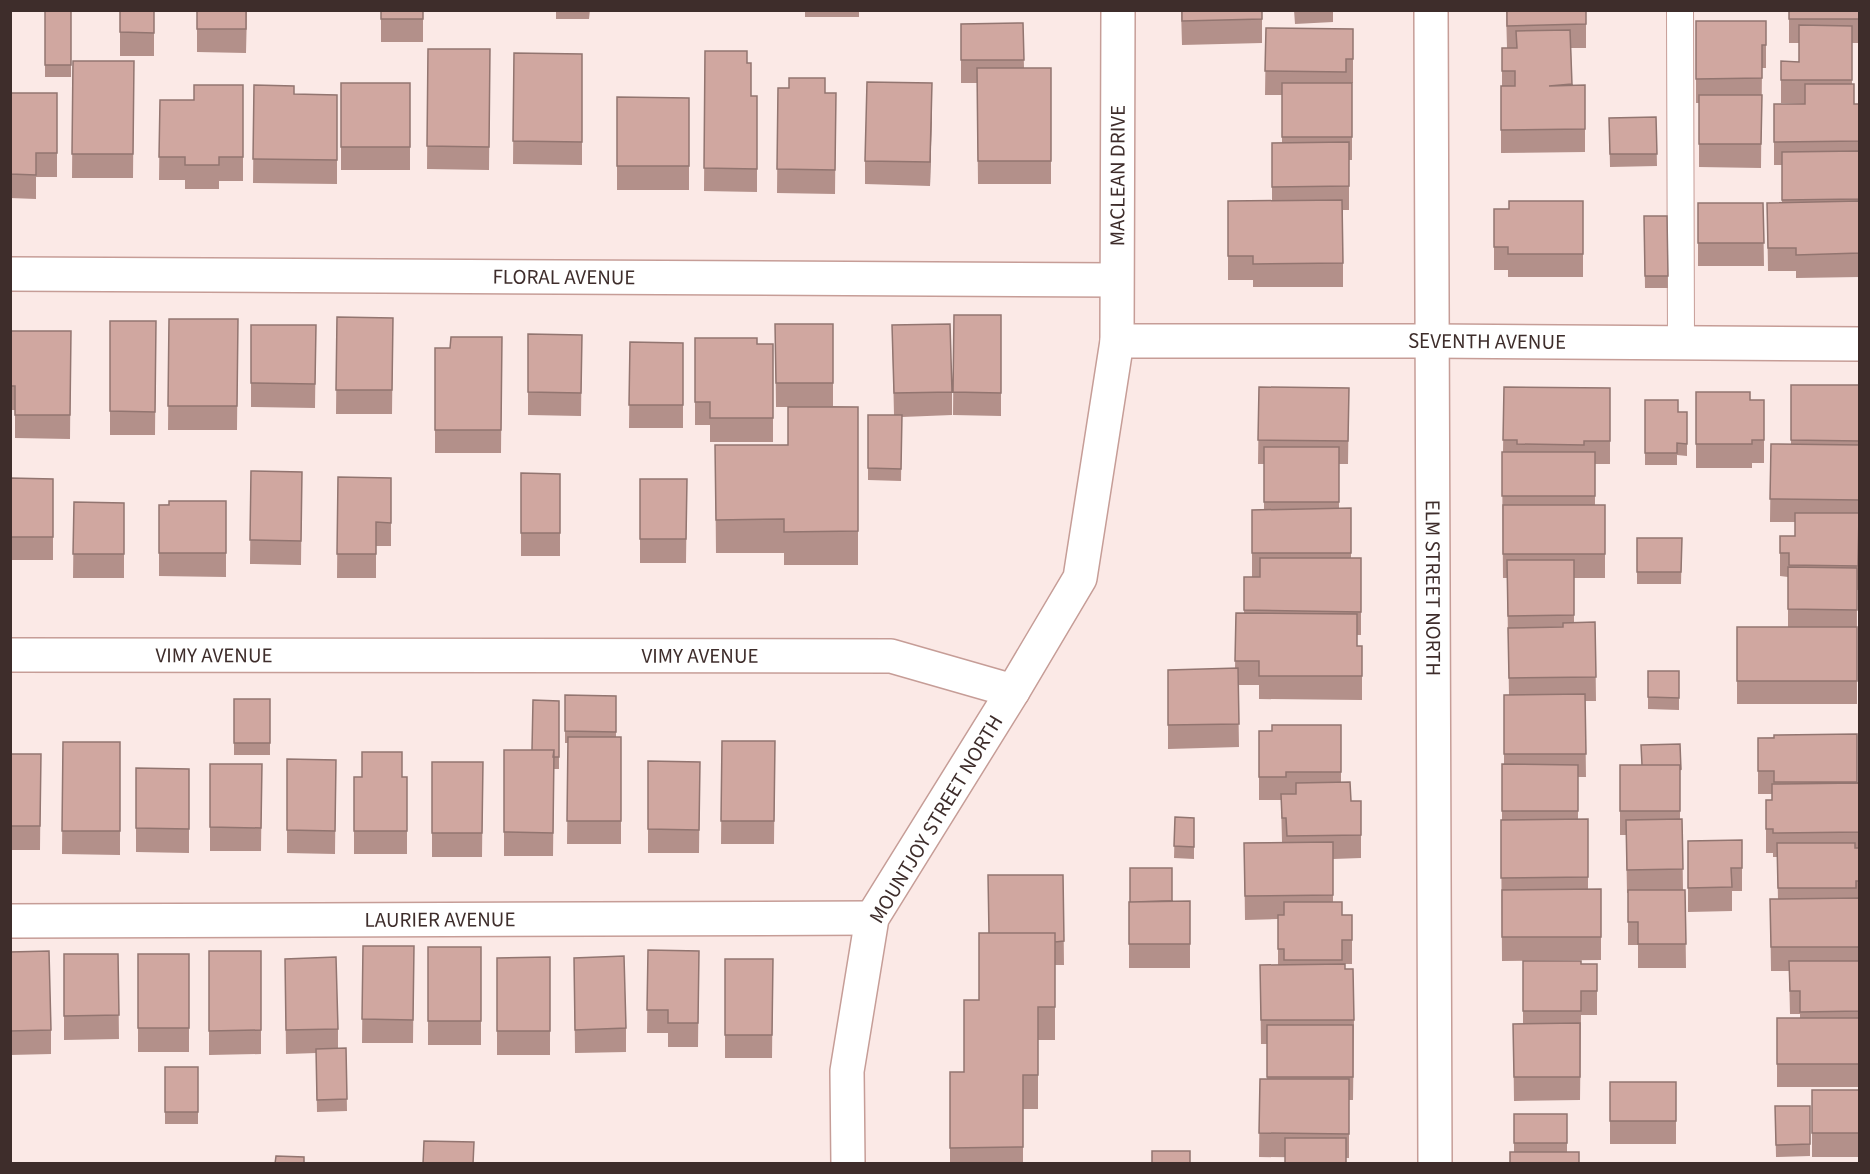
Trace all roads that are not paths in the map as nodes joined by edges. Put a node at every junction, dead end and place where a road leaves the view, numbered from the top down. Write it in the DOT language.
graph roads {
  1 [pos="1118,10"];
  2 [pos="1431,10"];
  3 [pos="1680,10"];
  4 [pos="10,274"];
  5 [pos="1116,280"];
  6 [pos="1433,341"];
  7 [pos="1117,342"];
  8 [pos="1681,343"];
  9 [pos="1860,344"];
  10 [pos="10,655"];
  11 [pos="1013,691"];
  12 [pos="872,918"];
  13 [pos="10,921"];
  14 [pos="848,1164"];
  15 [pos="1435,1164"];
  1 -- 5 [label="street, MACLEAN DRIVE"];
  2 -- 6 [label="street, ELM STREET NORTH"];
  3 -- 8 [label="lane"];
  4 -- 5 [label="street, FLORAL AVENUE"];
  5 -- 7 [label="street, MACLEAN DRIVE"];
  6 -- 7 [label="street, SEVENTH AVENUE"];
  6 -- 8 [label="street, SEVENTH AVENUE"];
  6 -- 15 [label="street, ELM STREET NORTH"];
  7 -- 11 [label="street"];
  8 -- 9 [label="street, SEVENTH AVENUE"];
  10 -- 11 [label="street, VIMY AVENUE"];
  11 -- 12 [label="street, MOUNTJOY STREET NORTH"];
  12 -- 13 [label="street, LAURIER AVENUE"];
  12 -- 14 [label="street, MOUNTJOY STREET NORTH"];
}
